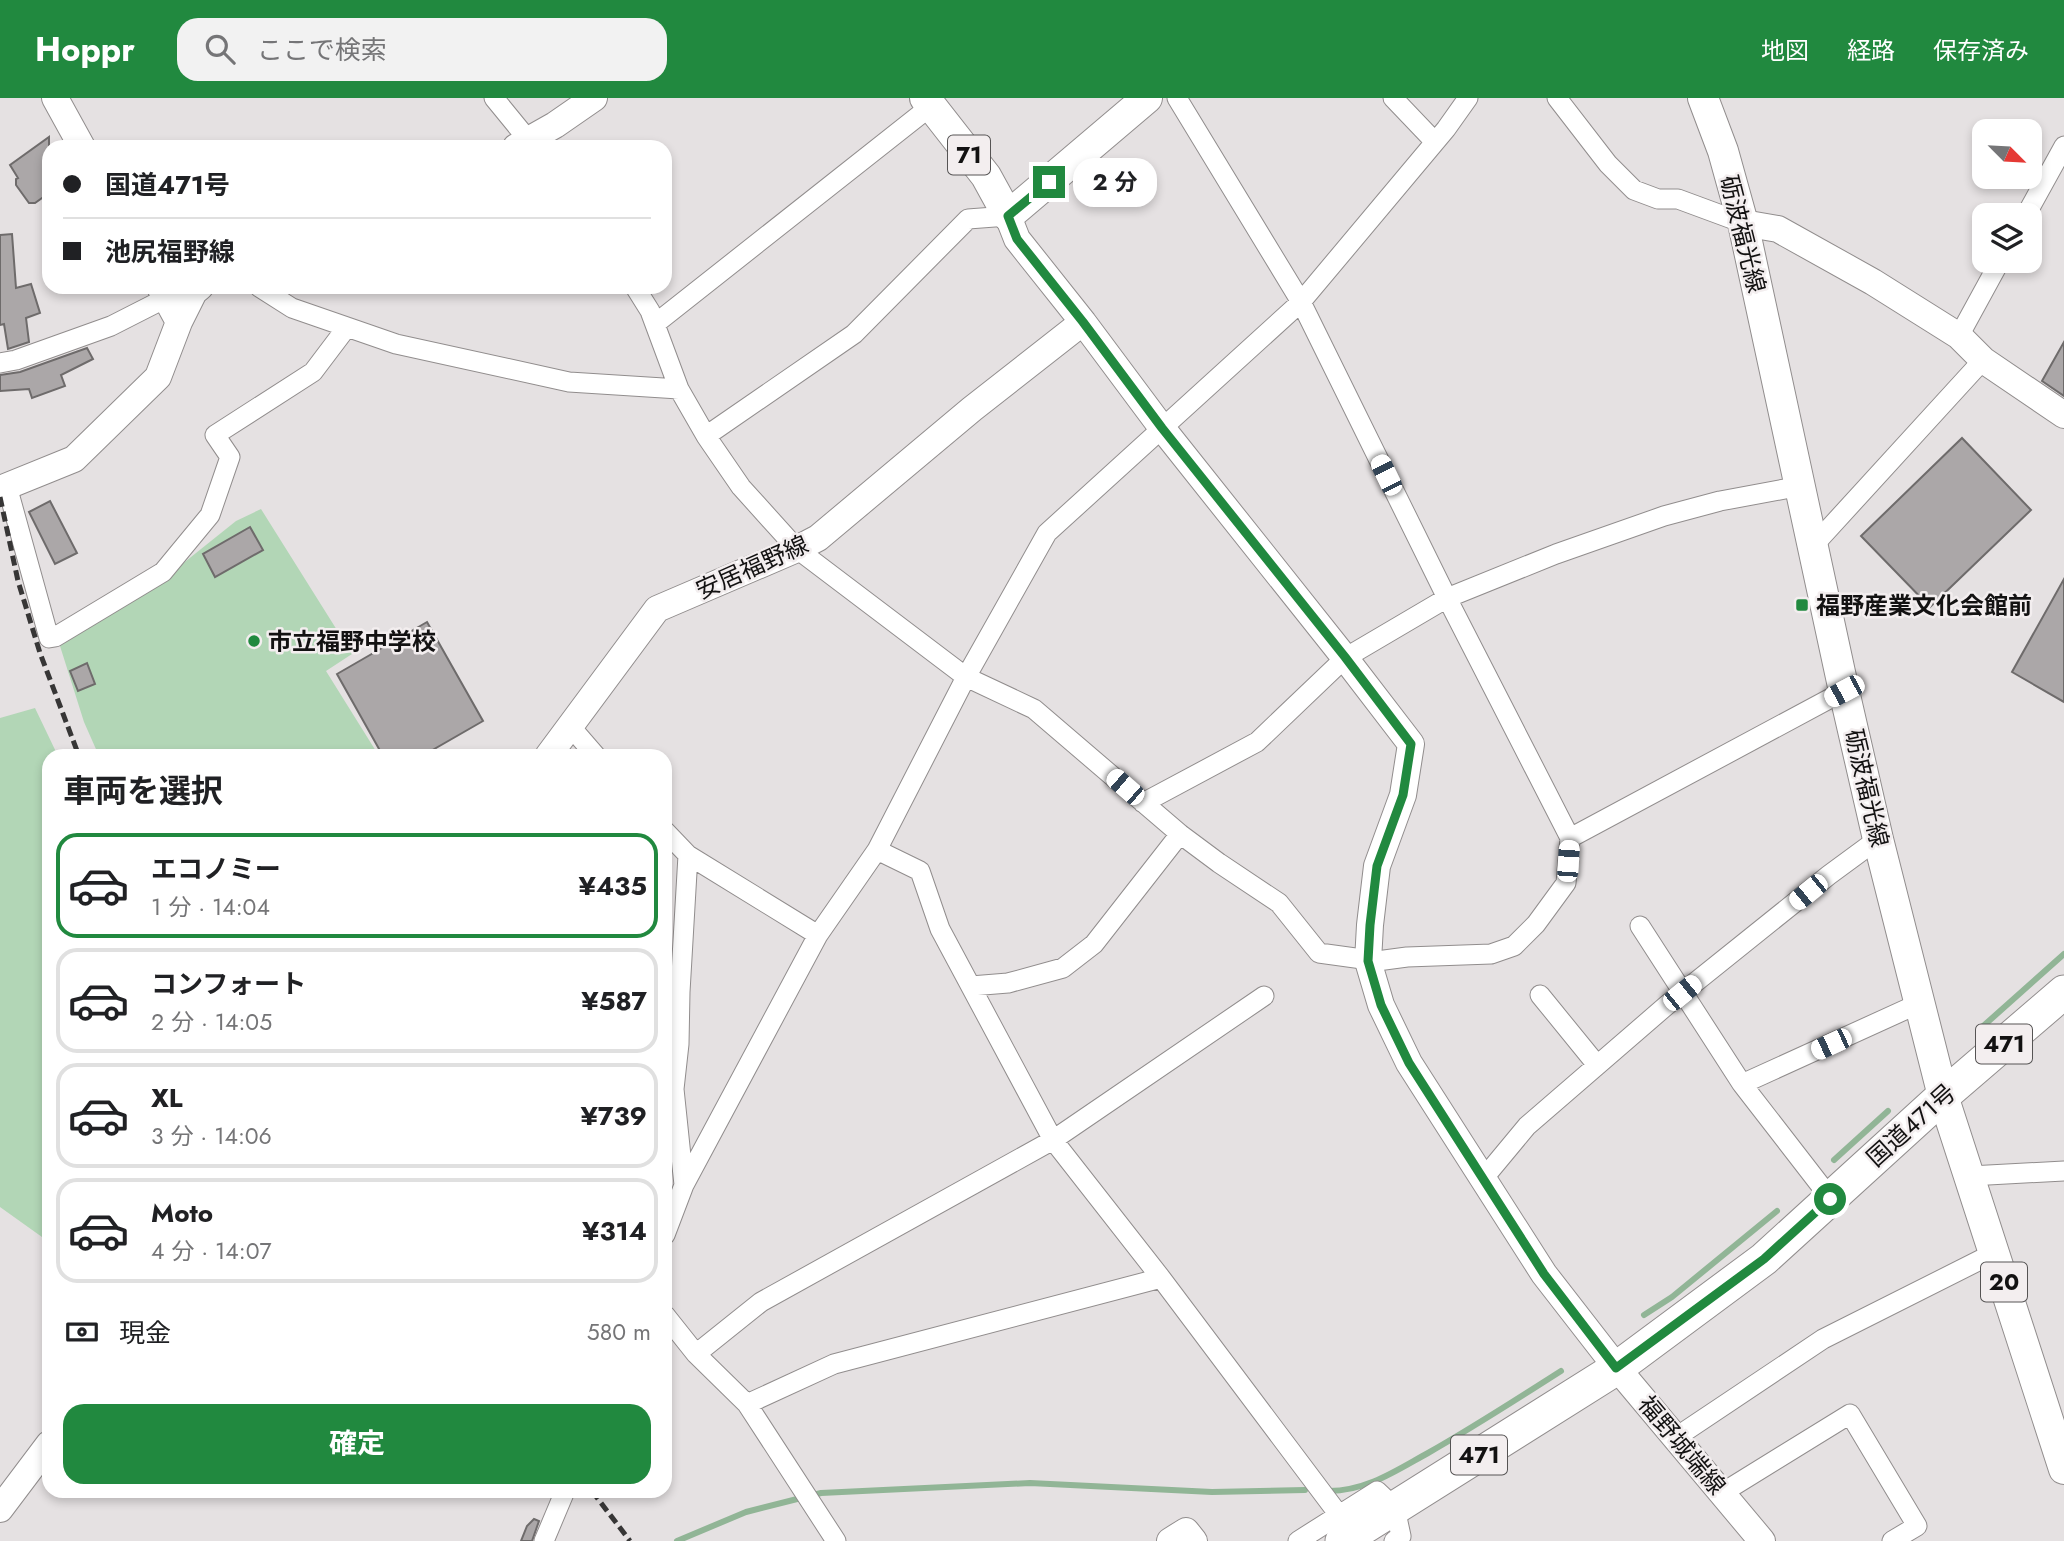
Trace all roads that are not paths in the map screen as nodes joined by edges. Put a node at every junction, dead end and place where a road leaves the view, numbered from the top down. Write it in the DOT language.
graph roads {
  1 [pos="55,98"];
  2 [pos="494,98"];
  3 [pos="594,98"];
  4 [pos="1147,98"];
  5 [pos="1177,98"];
  6 [pos="1392,98"];
  7 [pos="1468,98"];
  8 [pos="1557,98"];
  9 [pos="1703,98"];
  10 [pos="928,102"];
  11 [pos="78,140"];
  12 [pos="523,140"];
  13 [pos="533,140"];
  14 [pos="1435,142"];
  15 [pos="2064,146"];
  16 [pos="2033,203"];
  17 [pos="1008,216"];
  18 [pos="1742,223"];
  19 [pos="1993,273"];
  20 [pos="160,294"];
  21 [pos="164,294"];
  22 [pos="193,294"];
  23 [pos="270,294"];
  24 [pos="639,294"];
  25 [pos="1301,302"];
  26 [pos="179,322"];
  27 [pos="1083,322"];
  28 [pos="655,324"];
  29 [pos="346,327"];
  30 [pos="1959,336"];
  31 [pos="1983,360"];
  32 [pos="0,363"];
  33 [pos="679,389"];
  34 [pos="2064,415"];
  35 [pos="1162,428"];
  36 [pos="706,436"];
  37 [pos="1801,486"];
  38 [pos="3,487"];
  39 [pos="1813,546"];
  40 [pos="797,549"];
  41 [pos="1447,598"];
  42 [pos="1345,657"];
  43 [pos="966,677"];
  44 [pos="1844,691"];
  45 [pos="570,726"];
  46 [pos="553,749"];
  47 [pos="590,749"];
  48 [pos="1143,803"];
  49 [pos="1180,834"];
  50 [pos="672,838"];
  51 [pos="1570,838"];
  52 [pos="1878,839"];
  53 [pos="877,850"];
  54 [pos="688,855"];
  55 [pos="1640,926"];
  56 [pos="818,935"];
  57 [pos="1368,961"];
  58 [pos="971,986"];
  59 [pos="2064,992"];
  60 [pos="1682,993"];
  61 [pos="1540,995"];
  62 [pos="1264,996"];
  63 [pos="1920,1003"];
  64 [pos="672,1054"];
  65 [pos="1597,1065"];
  66 [pos="672,1074"];
  67 [pos="1742,1084"];
  68 [pos="1943,1096"];
  69 [pos="1053,1140"];
  70 [pos="2064,1171"];
  71 [pos="1970,1176"];
  72 [pos="1483,1179"];
  73 [pos="684,1185"];
  74 [pos="1830,1199"];
  75 [pos="672,1217"];
  76 [pos="1994,1254"];
  77 [pos="1161,1278"];
  78 [pos="672,1324"];
  79 [pos="696,1354"];
  80 [pos="1616,1368"];
  81 [pos="747,1404"];
  82 [pos="2058,1432"];
  83 [pos="1675,1438"];
  84 [pos="42,1453"];
  85 [pos="2064,1469"];
  86 [pos="1722,1493"];
  87 [pos="562,1498"];
  88 [pos="0,1508"];
  89 [pos="1395,1508"];
  90 [pos="1340,1528"];
  91 [pos="544,1541"];
  92 [pos="835,1541"];
  93 [pos="1170,1541"];
  94 [pos="1194,1541"];
  95 [pos="1298,1541"];
  96 [pos="1394,1541"];
  97 [pos="1762,1541"];
  98 [pos="1892,1541"];
  1 -- 11 [label="main road"];
  2 -- 12 [label="street"];
  3 -- 13 [label="main road"];
  4 -- 17 [label="main road"];
  5 -- 25 [label="street"];
  6 -- 14 [label="street"];
  7 -- 14 [label="street"];
  8 -- 18 [label="street"];
  9 -- 18 [label="main road, 砺波福光線 / 20"];
  10 -- 17 [label="main road, 71"];
  10 -- 28 [label="street"];
  14 -- 25 [label="street"];
  15 -- 16 [label="street"];
  17 -- 27 [label="main road, 福野城端線"];
  17 -- 36 [label="street"];
  18 -- 30 [label="main road"];
  18 -- 37 [label="main road, 砺波福光線 / 20"];
  19 -- 30 [label="street"];
  20 -- 32 [label="street"];
  21 -- 26 [label="main road"];
  22 -- 26 [label="main road"];
  23 -- 29 [label="street"];
  24 -- 28 [label="street"];
  25 -- 35 [label="street"];
  25 -- 41 [label="street"];
  26 -- 38 [label="main road"];
  27 -- 35 [label="main road, 福野城端線"];
  27 -- 40 [label="main road, 安居福野線"];
  28 -- 33 [label="street"];
  29 -- 33 [label="street"];
  29 -- 38 [label="street"];
  30 -- 31 [label="main road"];
  31 -- 34 [label="main road"];
  31 -- 39 [label="street"];
  33 -- 36 [label="street"];
  35 -- 42 [label="main road, 福野城端線"];
  35 -- 43 [label="street"];
  36 -- 40 [label="street"];
  37 -- 39 [label="main road, 砺波福光線 / 20"];
  37 -- 41 [label="street"];
  39 -- 44 [label="main road, 砺波福光線 / 20"];
  40 -- 43 [label="street"];
  40 -- 45 [label="main road, 安居福野線"];
  41 -- 42 [label="street"];
  41 -- 51 [label="street"];
  42 -- 48 [label="street"];
  42 -- 57 [label="main road, 福野城端線"];
  43 -- 48 [label="street"];
  43 -- 53 [label="street"];
  44 -- 51 [label="street"];
  44 -- 52 [label="main road, 砺波福光線 / 20"];
  45 -- 46 [label="main road, 安居福野線"];
  45 -- 47 [label="street"];
  48 -- 49 [label="street"];
  49 -- 57 [label="street"];
  49 -- 58 [label="street"];
  50 -- 54 [label="street"];
  51 -- 57 [label="street"];
  52 -- 60 [label="street"];
  52 -- 63 [label="main road, 砺波福光線 / 20"];
  53 -- 56 [label="street"];
  53 -- 58 [label="street"];
  54 -- 56 [label="street"];
  54 -- 64 [label="street"];
  55 -- 60 [label="street"];
  56 -- 73 [label="street"];
  57 -- 72 [label="main road, 福野城端線"];
  58 -- 69 [label="street"];
  59 -- 68 [label="highway, 国道471号 / 471"];
  60 -- 65 [label="street"];
  60 -- 67 [label="street"];
  61 -- 65 [label="street"];
  62 -- 69 [label="street"];
  63 -- 67 [label="street"];
  63 -- 68 [label="main road, 砺波福光線 / 20"];
  65 -- 72 [label="street"];
  66 -- 73 [label="street"];
  67 -- 74 [label="street"];
  68 -- 71 [label="main road, 砺波福光線 / 20"];
  68 -- 74 [label="highway, 国道471号 / 471"];
  69 -- 77 [label="street"];
  69 -- 79 [label="street"];
  70 -- 71 [label="street"];
  71 -- 76 [label="main road, 砺波福光線 / 20"];
  72 -- 80 [label="main road, 福野城端線"];
  73 -- 75 [label="street"];
  74 -- 80 [label="highway, 国道471号 / 471"];
  76 -- 82 [label="main road, 砺波福光線 / 20"];
  76 -- 83 [label="street"];
  77 -- 81 [label="street"];
  77 -- 90 [label="street"];
  78 -- 79 [label="street"];
  79 -- 81 [label="street"];
  80 -- 83 [label="main road, 福野城端線"];
  80 -- 89 [label="highway, 国道471号 / 471"];
  81 -- 92 [label="street"];
  82 -- 85 [label="main road, 砺波福光線 / 20"];
  83 -- 86 [label="main road, 福野城端線"];
  84 -- 88 [label="main road"];
  86 -- 97 [label="main road, 福野城端線"];
  86 -- 98 [label="street"];
  87 -- 91 [label="street"];
  89 -- 90 [label="highway, 国道471号 / 471"];
  89 -- 96 [label="street"];
  90 -- 95 [label="street"];
  93 -- 94 [label="main road"];
}
